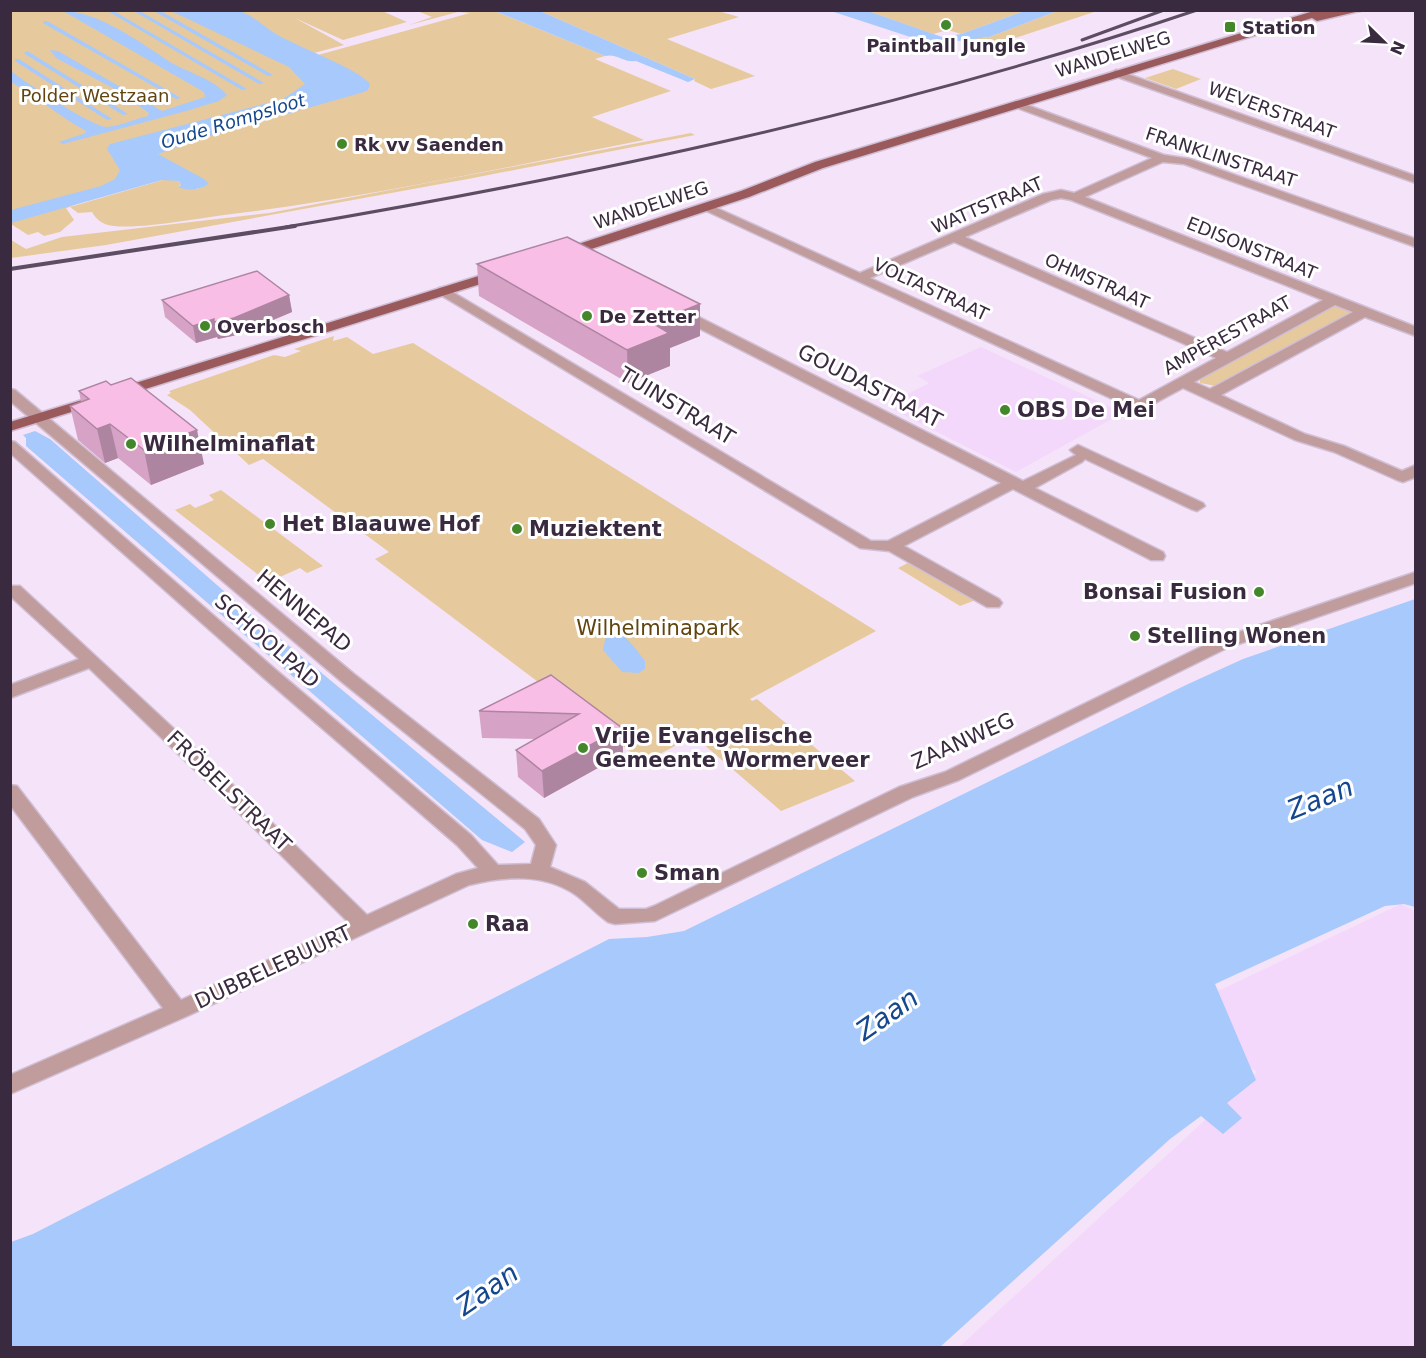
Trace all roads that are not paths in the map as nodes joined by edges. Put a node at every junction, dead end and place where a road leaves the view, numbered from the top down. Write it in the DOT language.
graph roads {
  1 [pos="1329,10"];
  2 [pos="1359,10"];
  3 [pos="1304,20"];
  4 [pos="1116,73"];
  5 [pos="1016,104"];
  6 [pos="1162,158"];
  7 [pos="1416,180"];
  8 [pos="1075,197"];
  9 [pos="706,208"];
  10 [pos="954,237"];
  11 [pos="1416,243"];
  12 [pos="559,255"];
  13 [pos="585,264"];
  14 [pos="510,271"];
  15 [pos="860,278"];
  16 [pos="444,291"];
  17 [pos="1333,300"];
  18 [pos="663,305"];
  19 [pos="1363,312"];
  20 [pos="1414,328"];
  21 [pos="1226,357"];
  22 [pos="1182,382"];
  23 [pos="10,393"];
  24 [pos="1210,395"];
  25 [pos="1139,406"];
  26 [pos="37,419"];
  27 [pos="10,427"];
  28 [pos="10,445"];
  29 [pos="1409,474"];
  30 [pos="1019,485"];
  31 [pos="1197,506"];
  32 [pos="892,546"];
  33 [pos="1157,556"];
  34 [pos="1416,577"];
  35 [pos="14,590"];
  36 [pos="993,603"];
  37 [pos="92,660"];
  38 [pos="10,692"];
  39 [pos="10,791"];
  40 [pos="539,872"];
  41 [pos="493,873"];
  42 [pos="364,925"];
  43 [pos="177,1011"];
  44 [pos="10,1085"];
  1 -- 3 [label="main road, WANDELWEG"];
  2 -- 3 [label="main road, WANDELWEG"];
  3 -- 4 [label="main road, WANDELWEG"];
  4 -- 5 [label="main road, WANDELWEG"];
  4 -- 7 [label="street, WEVERSTRAAT"];
  5 -- 6 [label="street, FRANKLINSTRAAT"];
  5 -- 9 [label="main road, WANDELWEG"];
  6 -- 8 [label="street, WATTSTRAAT"];
  6 -- 11 [label="street, FRANKLINSTRAAT"];
  8 -- 10 [label="street, WATTSTRAAT"];
  8 -- 17 [label="street, EDISONSTRAAT"];
  9 -- 12 [label="main road, WANDELWEG"];
  9 -- 15 [label="street, VOLTASTRAAT"];
  10 -- 15 [label="street, WATTSTRAAT"];
  10 -- 21 [label="street, OHMSTRAAT"];
  12 -- 13 [label="street"];
  14 -- 16 [label="main road"];
  15 -- 25 [label="street, VOLTASTRAAT"];
  16 -- 26 [label="main road"];
  16 -- 32 [label="street, TUINSTRAAT"];
  17 -- 19 [label="street, EDISONSTRAAT"];
  17 -- 21 [label="street, AMPÈRESTRAAT"];
  18 -- 30 [label="street, GOUDASTRAAT"];
  19 -- 20 [label="street, EDISONSTRAAT"];
  19 -- 24 [label="street"];
  21 -- 22 [label="street, AMPÈRESTRAAT"];
  22 -- 24 [label="street"];
  22 -- 25 [label="street, AMPÈRESTRAAT"];
  23 -- 26 [label="street, HENNEPAD"];
  24 -- 29 [label="street"];
  26 -- 27 [label="main road"];
  26 -- 40 [label="street, HENNEPAD"];
  28 -- 41 [label="street, SCHOOLPAD"];
  30 -- 31 [label="street"];
  30 -- 32 [label="street"];
  30 -- 33 [label="street, GOUDASTRAAT"];
  32 -- 36 [label="street, TUINSTRAAT"];
  34 -- 40 [label="street, ZAANWEG"];
  35 -- 37 [label="street, FRÖBELSTRAAT"];
  37 -- 38 [label="street"];
  37 -- 42 [label="street, FRÖBELSTRAAT"];
  39 -- 43 [label="street"];
  40 -- 41 [label="street, DUBBELEBUURT"];
  41 -- 42 [label="street, DUBBELEBUURT"];
  42 -- 43 [label="street, DUBBELEBUURT"];
  43 -- 44 [label="street, DUBBELEBUURT"];
}
